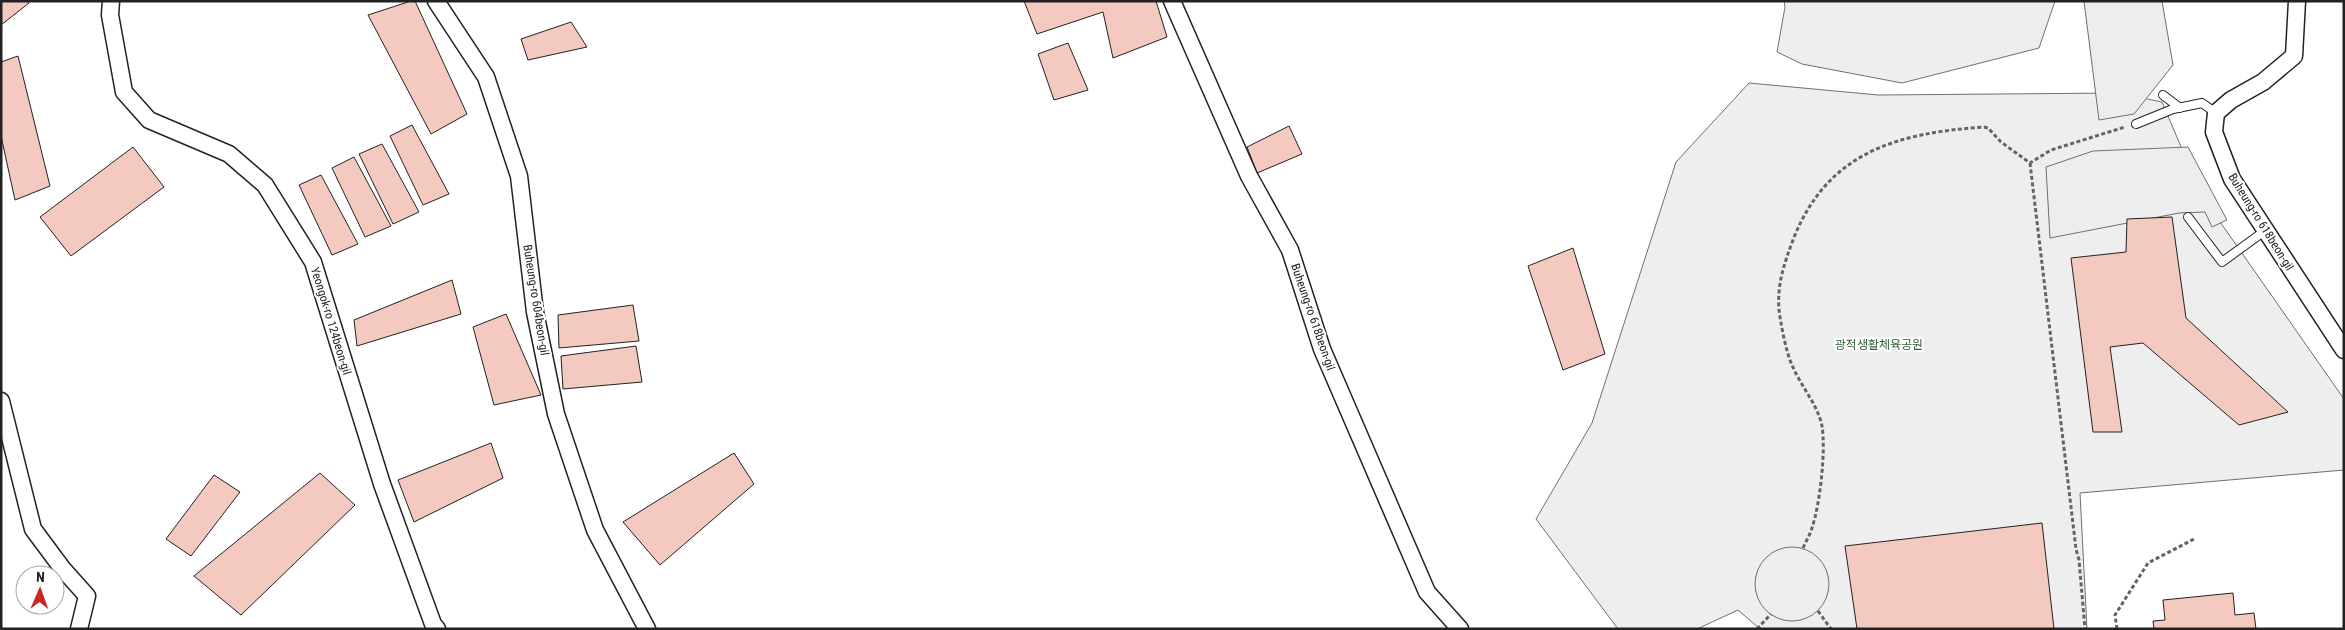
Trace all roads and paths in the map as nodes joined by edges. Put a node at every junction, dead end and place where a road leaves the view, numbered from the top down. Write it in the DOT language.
graph roads {
  1 [pos="112,1"];
  2 [pos="436,1"];
  3 [pos="1172,1"];
  4 [pos="2296,1"];
  5 [pos="2163,95"];
  6 [pos="2180,108"];
  7 [pos="2216,113"];
  8 [pos="2136,124"];
  9 [pos="2030,163"];
  10 [pos="2188,217"];
  11 [pos="2266,230"];
  12 [pos="2344,350"];
  13 [pos="1,401"];
  14 [pos="2194,539"];
  15 [pos="1803,548"];
  16 [pos="1818,611"];
  17 [pos="1771,614"];
  18 [pos="79,629"];
  19 [pos="437,629"];
  20 [pos="647,629"];
  21 [pos="1460,629"];
  22 [pos="1757,629"];
  23 [pos="1831,629"];
  24 [pos="2085,629"];
  25 [pos="2116,629"];
  1 -- 19 [label="street, Yeongok-ro 124beon-gil"];
  2 -- 20 [label="street, Buheung-ro 604beon-gil"];
  3 -- 21 [label="street, Buheung-ro 618beon-gil"];
  4 -- 7 [label="street"];
  5 -- 6 [label="lane"];
  6 -- 7 [label="lane"];
  6 -- 8 [label="lane"];
  7 -- 11 [label="street, Buheung-ro 618beon-gil"];
  8 -- 9 [label="path"];
  9 -- 15 [label="path"];
  9 -- 24 [label="path"];
  10 -- 11 [label="lane"];
  11 -- 12 [label="street, Buheung-ro 618beon-gil"];
  13 -- 18 [label="street"];
  14 -- 25 [label="path"];
  16 -- 23 [label="path"];
  17 -- 22 [label="path"];
}
